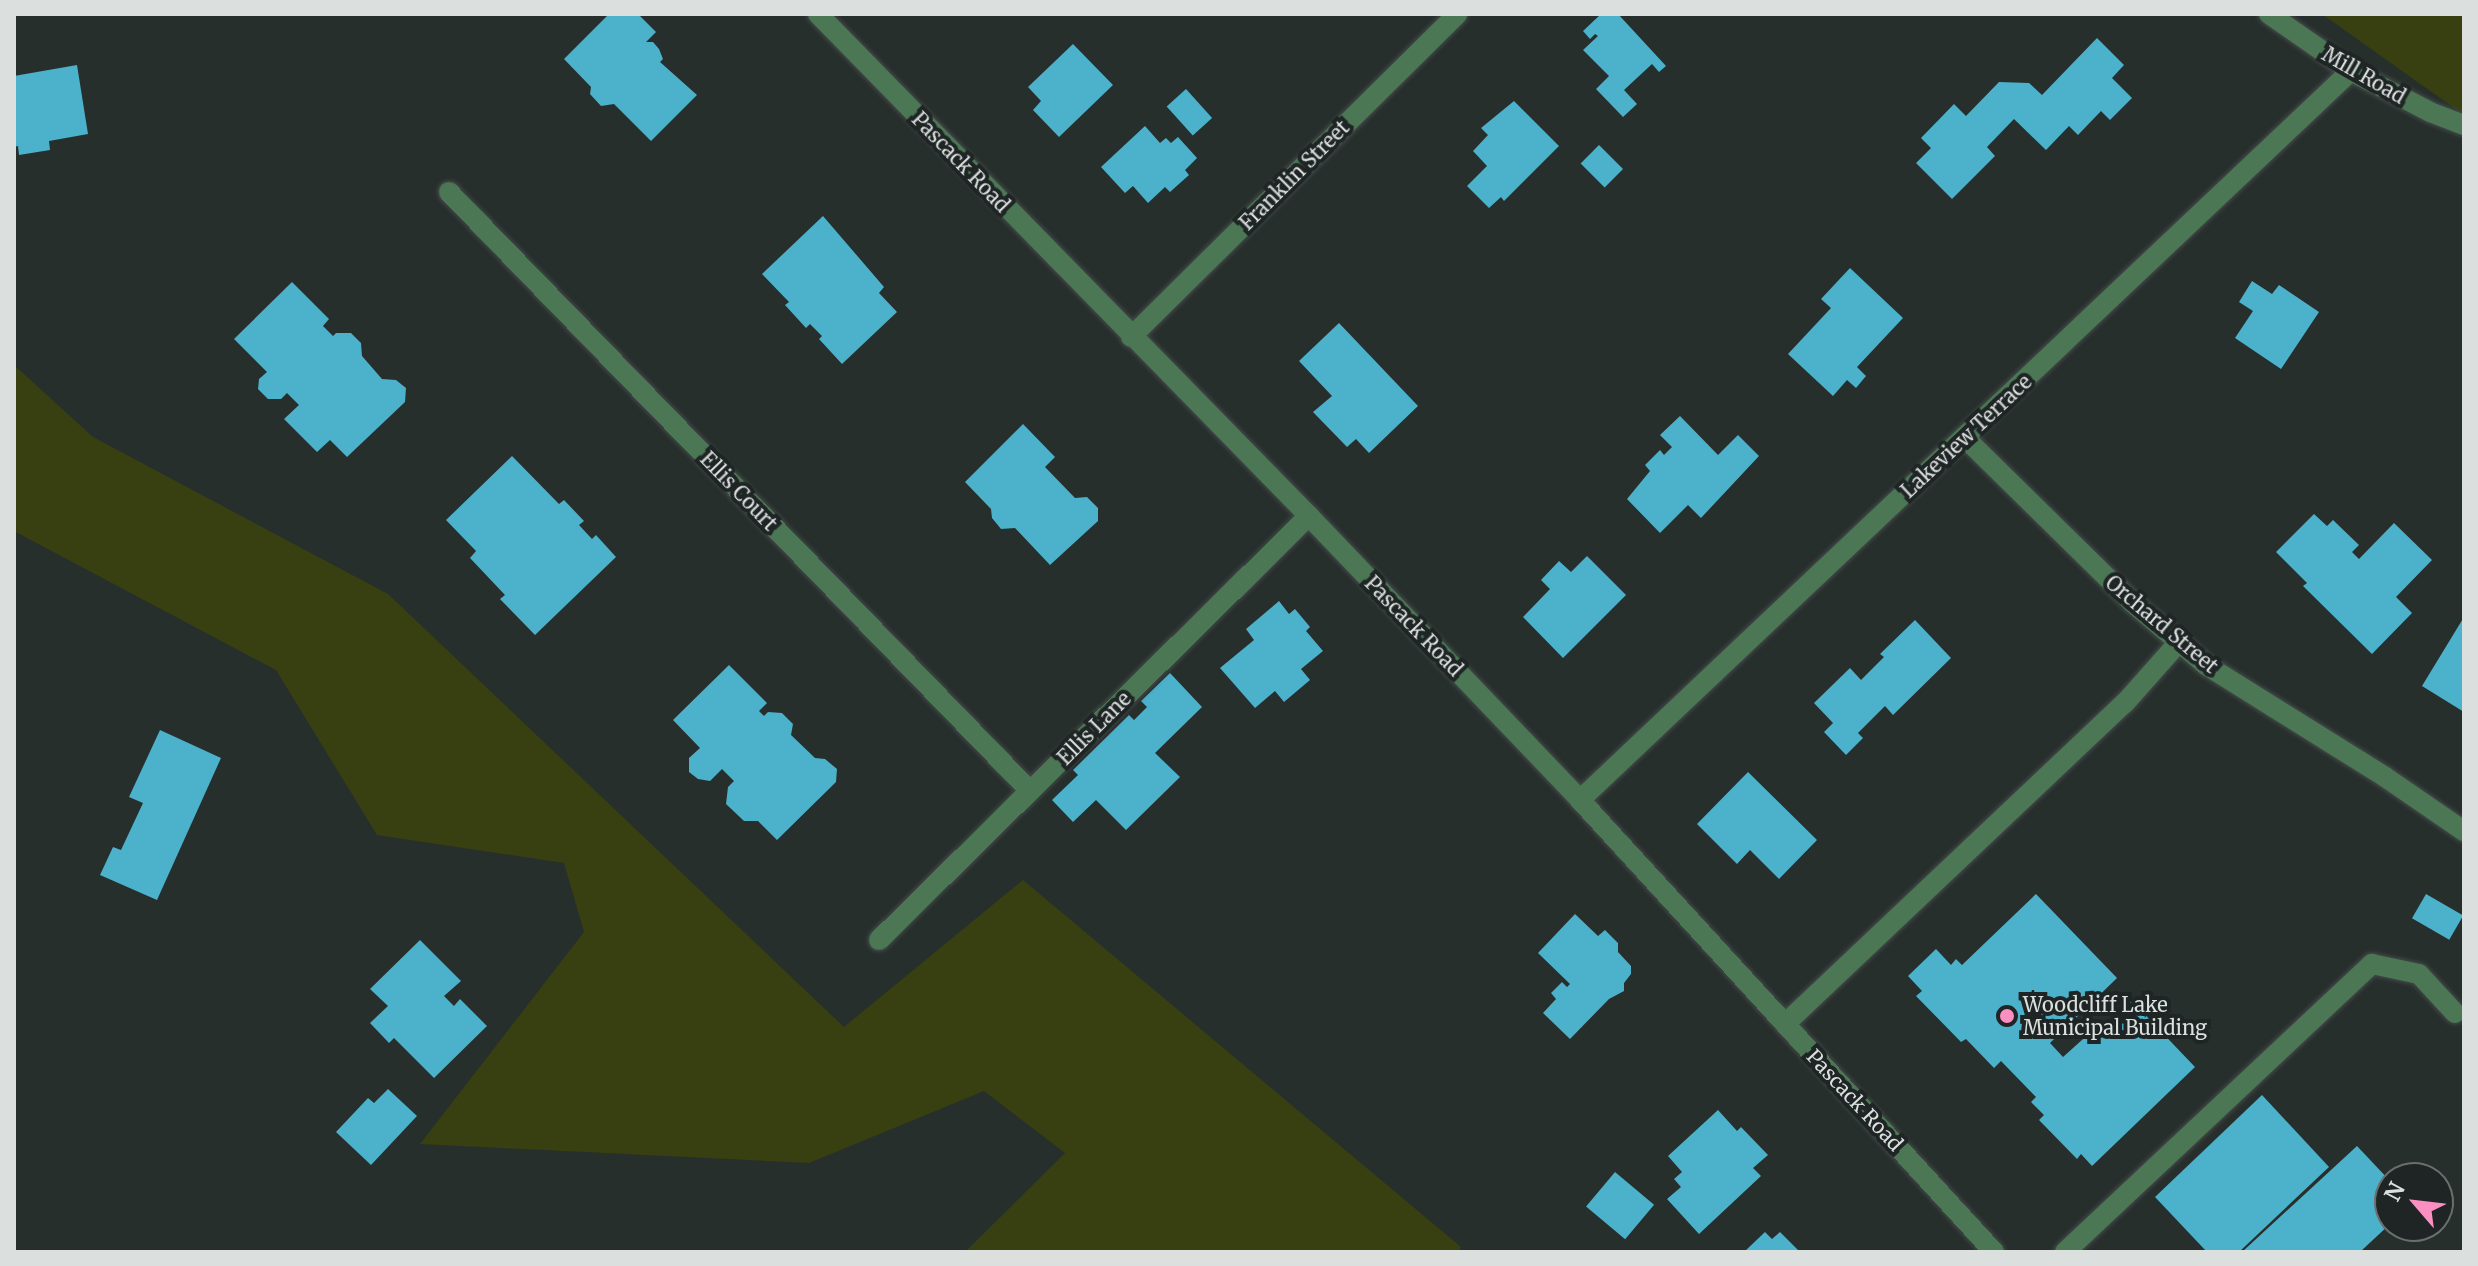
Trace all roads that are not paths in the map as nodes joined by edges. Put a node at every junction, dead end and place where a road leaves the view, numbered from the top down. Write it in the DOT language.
graph roads {
  1 [pos="818,14"];
  2 [pos="1457,14"];
  3 [pos="2269,14"];
  4 [pos="2351,71"];
  5 [pos="2464,125"];
  6 [pos="449,192"];
  7 [pos="1131,337"];
  8 [pos="1965,438"];
  9 [pos="1309,516"];
  10 [pos="2179,642"];
  11 [pos="1030,791"];
  12 [pos="1580,800"];
  13 [pos="2464,831"];
  14 [pos="879,940"];
  15 [pos="2455,1013"];
  16 [pos="1785,1024"];
  17 [pos="1994,1252"];
  18 [pos="2065,1252"];
  1 -- 7 [label="street, Pascack Road"];
  2 -- 7 [label="street, Franklin Street"];
  3 -- 4 [label="street, Mill Road"];
  4 -- 5 [label="street, Mill Road"];
  4 -- 8 [label="street, Lakeview Terrace"];
  6 -- 11 [label="street, Ellis Court"];
  7 -- 9 [label="street, Pascack Road"];
  8 -- 10 [label="street, Orchard Street"];
  8 -- 12 [label="street, Lakeview Terrace"];
  9 -- 11 [label="street, Ellis Lane"];
  9 -- 12 [label="street, Pascack Road"];
  10 -- 13 [label="street, Orchard Street"];
  10 -- 16 [label="street"];
  11 -- 14 [label="street, Ellis Lane"];
  12 -- 16 [label="street, Pascack Road"];
  15 -- 18 [label="street"];
  16 -- 17 [label="street, Pascack Road"];
}
